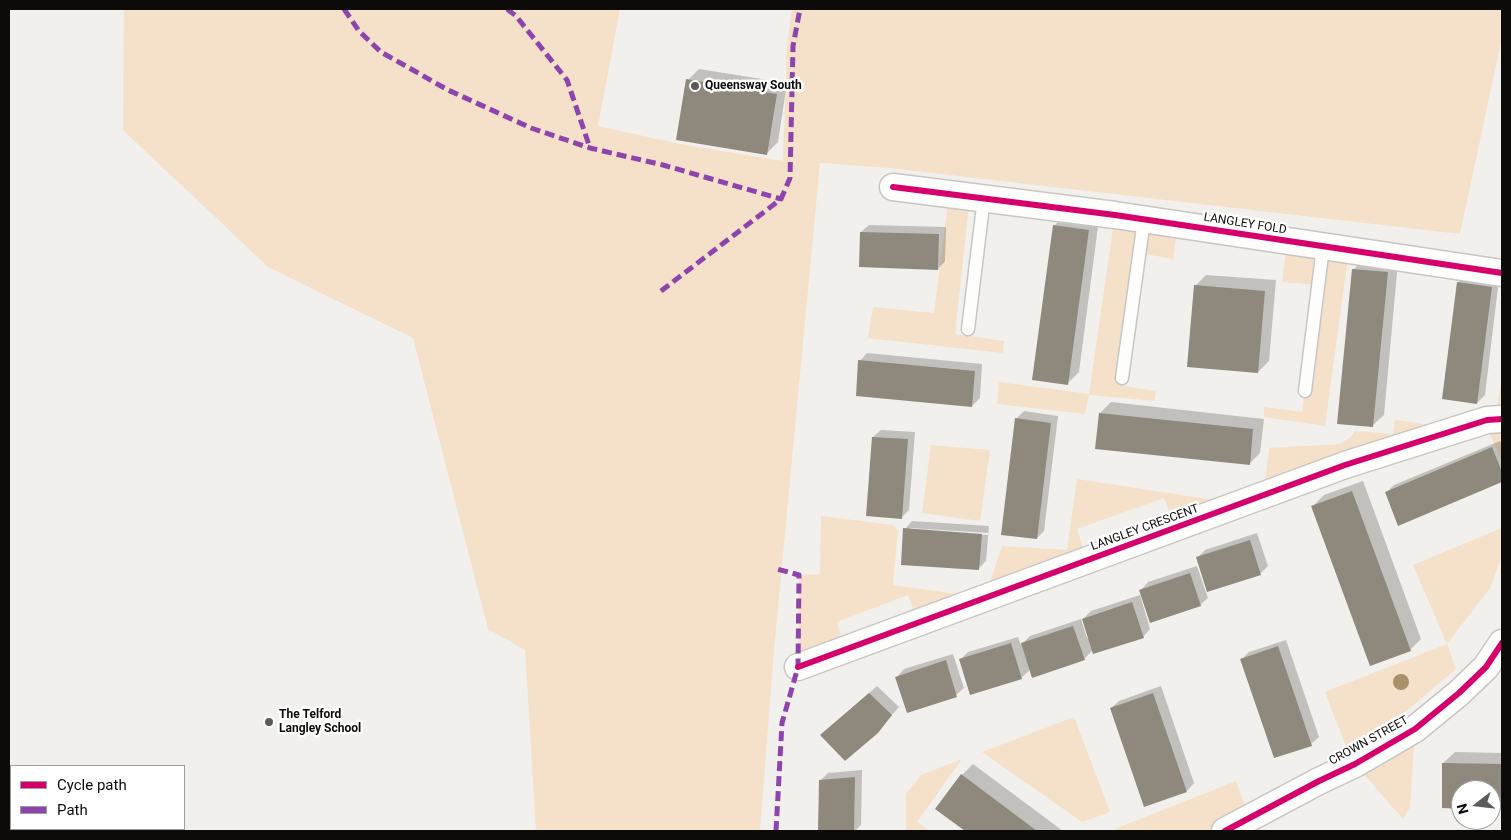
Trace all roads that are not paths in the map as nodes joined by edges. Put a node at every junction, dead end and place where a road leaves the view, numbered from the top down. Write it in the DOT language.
graph roads {
  1 [pos="893,187"];
  2 [pos="984,198"];
  3 [pos="1144,220"];
  4 [pos="1323,247"];
  5 [pos="1502,273"];
  6 [pos="968,329"];
  7 [pos="1122,378"];
  8 [pos="1305,391"];
  9 [pos="1502,419"];
  10 [pos="1502,643"];
  11 [pos="798,667"];
  12 [pos="1494,673"];
  13 [pos="1225,831"];
  1 -- 2 [label="street, LANGLEY FOLD"];
  2 -- 3 [label="street, LANGLEY FOLD"];
  2 -- 6 [label="lane"];
  3 -- 4 [label="street, LANGLEY FOLD"];
  3 -- 7 [label="lane"];
  4 -- 5 [label="street, LANGLEY FOLD"];
  4 -- 8 [label="lane"];
  9 -- 11 [label="street, LANGLEY CRESCENT"];
  10 -- 12 [label="street, CROWN STREET"];
  12 -- 13 [label="street, CROWN STREET"];
}
